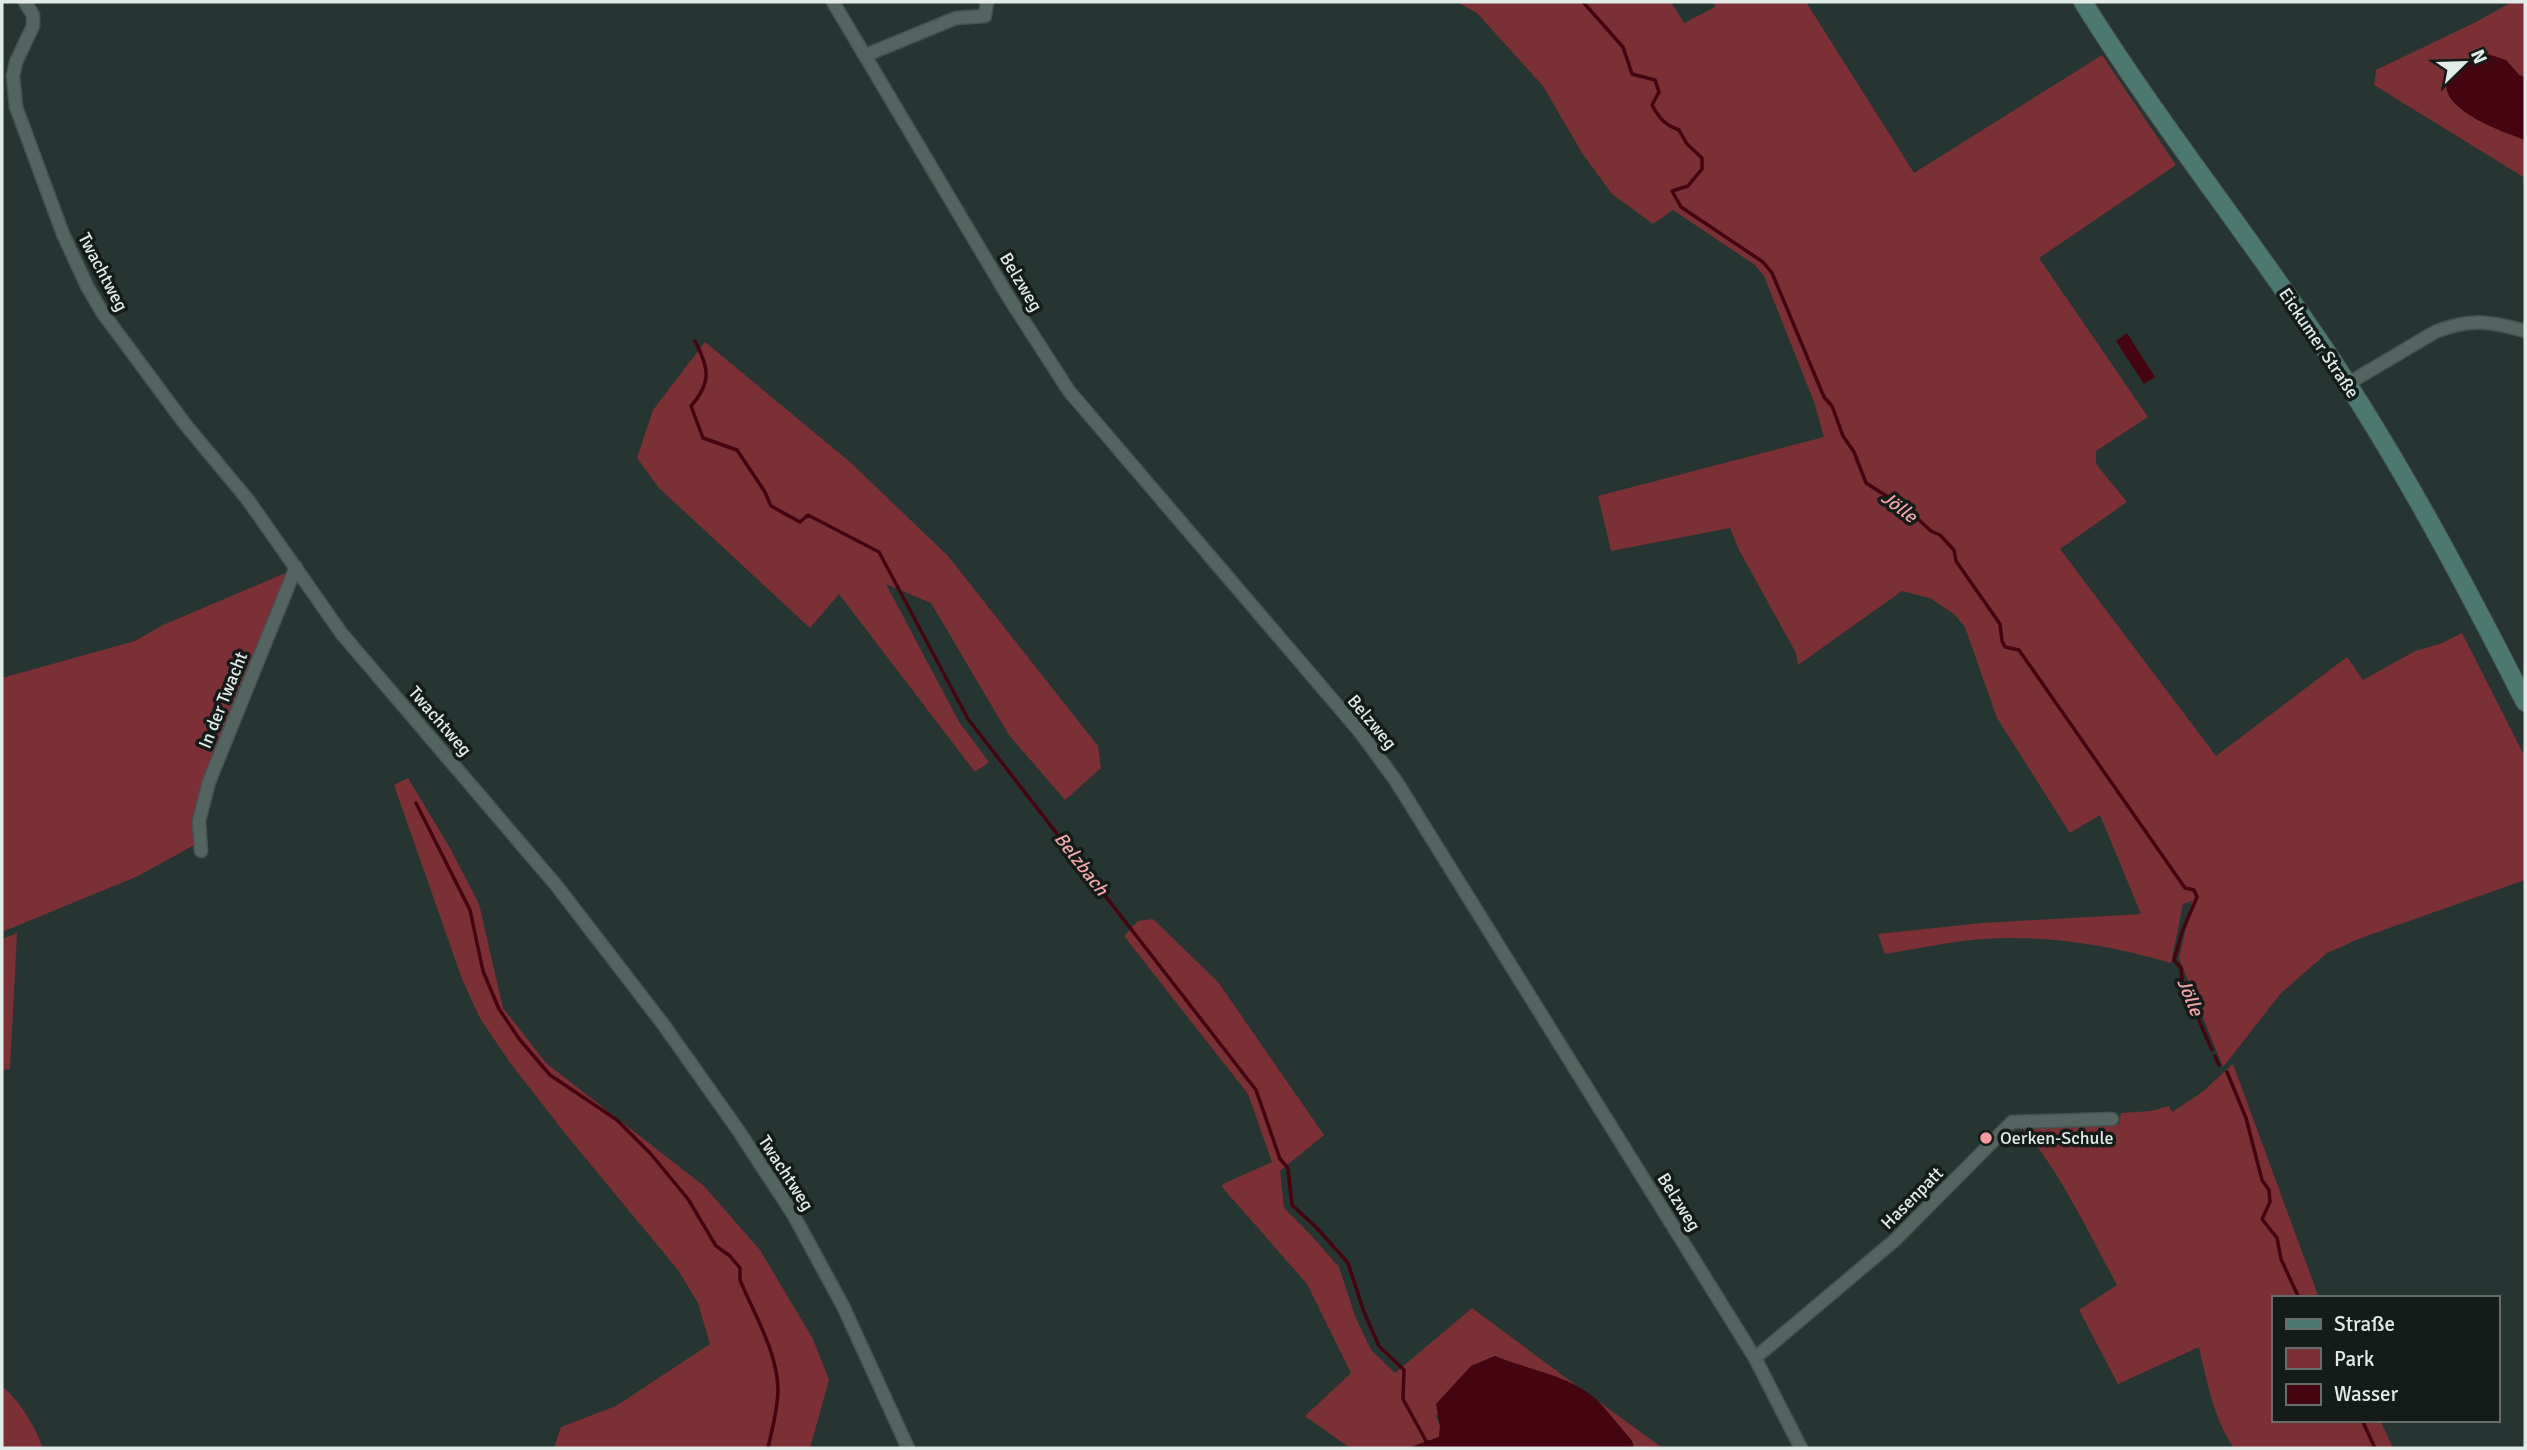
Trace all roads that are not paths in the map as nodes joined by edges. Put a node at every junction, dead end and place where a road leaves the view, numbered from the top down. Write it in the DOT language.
graph roads {
  1 [pos="24,2"];
  2 [pos="833,2"];
  3 [pos="987,2"];
  4 [pos="2083,2"];
  5 [pos="866,55"];
  6 [pos="2525,331"];
  7 [pos="2347,384"];
  8 [pos="296,567"];
  9 [pos="2525,702"];
  10 [pos="201,851"];
  11 [pos="2112,1119"];
  12 [pos="1755,1358"];
  13 [pos="908,1448"];
  14 [pos="1801,1448"];
  1 -- 8 [label="street, Twachtweg"];
  2 -- 5 [label="street, Belzweg"];
  3 -- 5 [label="street"];
  4 -- 7 [label="main road, Eickumer Straße"];
  5 -- 12 [label="street, Belzweg"];
  6 -- 7 [label="street"];
  7 -- 9 [label="main road, Eickumer Straße"];
  8 -- 10 [label="street, In der Twacht"];
  8 -- 13 [label="street, Twachtweg"];
  11 -- 12 [label="street, Hasenpatt"];
  12 -- 14 [label="street, Belzweg"];
}
